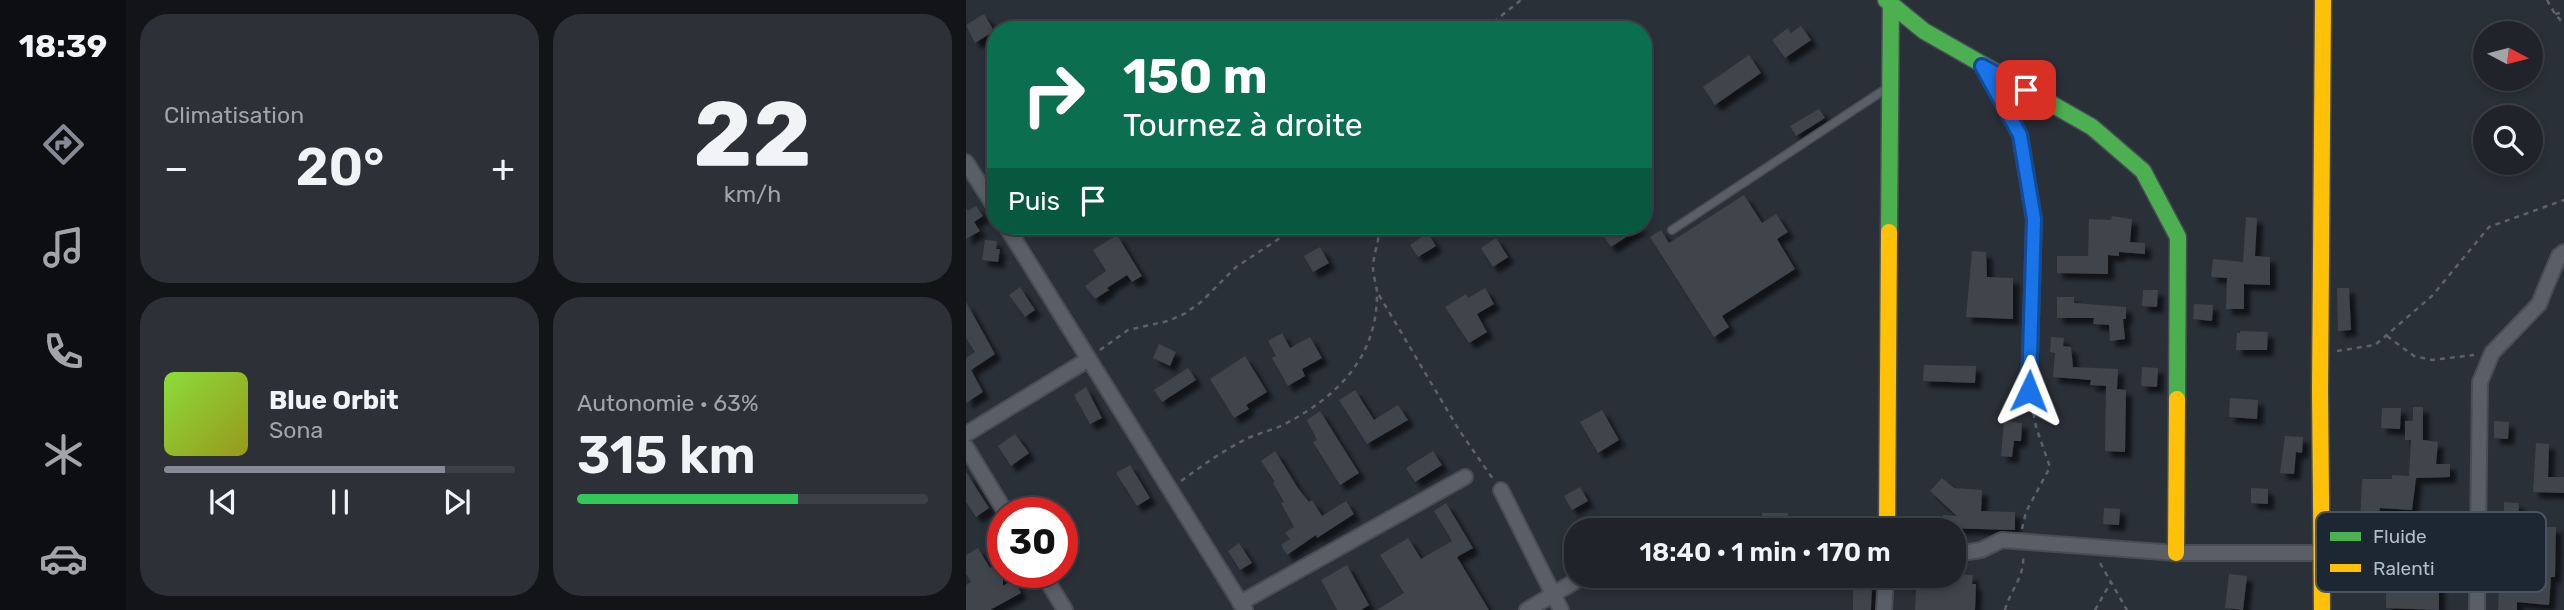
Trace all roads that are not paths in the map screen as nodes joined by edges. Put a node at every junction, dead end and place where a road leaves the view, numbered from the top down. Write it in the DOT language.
graph roads {
  1 [pos="2323,0"];
  2 [pos="1890,1"];
  3 [pos="1982,66"];
  4 [pos="1891,86"];
  5 [pos="966,162"];
  6 [pos="987,195"];
  7 [pos="1672,230"];
  8 [pos="1012,235"];
  9 [pos="2564,252"];
  10 [pos="1089,359"];
  11 [pos="2029,391"];
  12 [pos="966,434"];
  13 [pos="966,447"];
  14 [pos="1465,477"];
  15 [pos="1501,490"];
  16 [pos="996,497"];
  17 [pos="2322,512"];
  18 [pos="2478,512"];
  19 [pos="1887,518"];
  20 [pos="1966,552"];
  21 [pos="2176,553"];
  22 [pos="2316,553"];
  23 [pos="1052,588"];
  24 [pos="1564,588"];
  25 [pos="1885,588"];
  26 [pos="2322,592"];
  27 [pos="2477,592"];
  28 [pos="1552,595"];
  29 [pos="1242,606"];
  30 [pos="1065,610"];
  31 [pos="1527,610"];
  32 [pos="1561,610"];
  33 [pos="1884,610"];
  34 [pos="2322,610"];
  35 [pos="2477,610"];
  1 -- 17 [label="street"];
  2 -- 3 [label="street"];
  2 -- 4 [label="street"];
  3 -- 11 [label="street"];
  3 -- 21 [label="street"];
  4 -- 7 [label="lane"];
  4 -- 19 [label="street"];
  5 -- 6 [label="street"];
  8 -- 10 [label="street"];
  9 -- 18 [label="street"];
  10 -- 12 [label="street"];
  10 -- 29 [label="street"];
  13 -- 16 [label="street"];
  14 -- 29 [label="street"];
  15 -- 28 [label="street"];
  20 -- 21 [label="street"];
  21 -- 22 [label="street"];
  23 -- 30 [label="street"];
  24 -- 28 [label="street"];
  25 -- 33 [label="street"];
  26 -- 34 [label="street"];
  27 -- 35 [label="street"];
  28 -- 31 [label="street"];
  28 -- 32 [label="street"];
}
